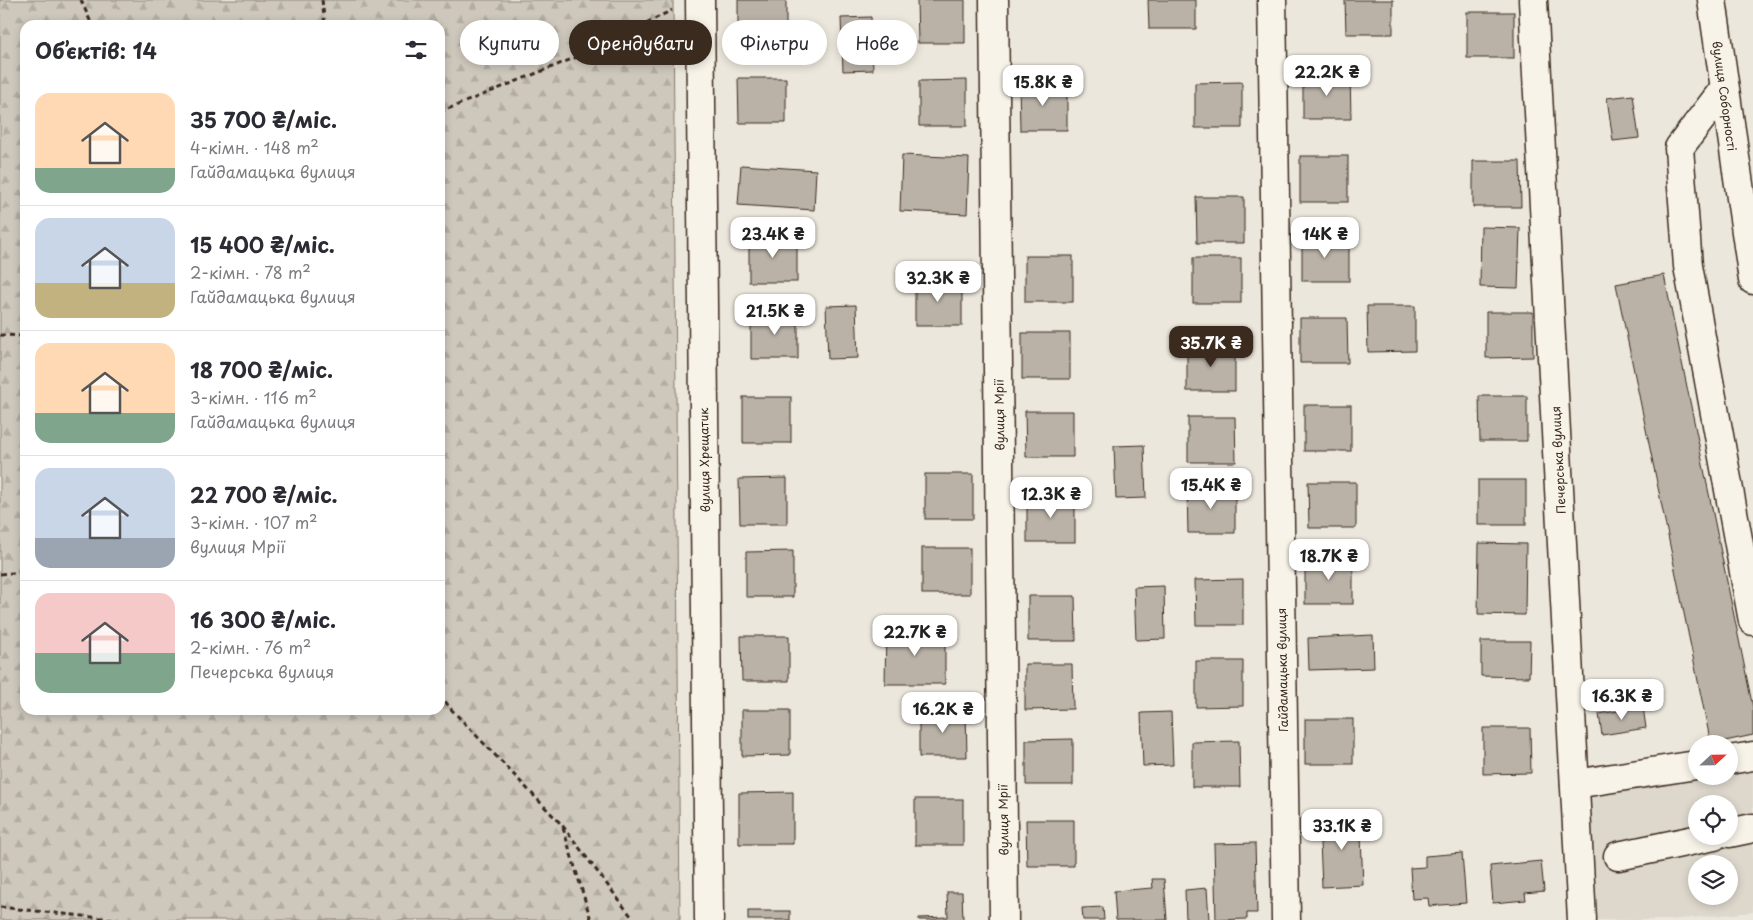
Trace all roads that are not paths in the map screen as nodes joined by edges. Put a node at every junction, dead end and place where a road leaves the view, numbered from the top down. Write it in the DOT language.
graph roads {
  1 [pos="994,0"];
  2 [pos="1272,0"];
  3 [pos="1533,0"];
  4 [pos="1712,0"];
  5 [pos="688,4"];
  6 [pos="1724,88"];
  7 [pos="1753,280"];
  8 [pos="1753,621"];
  9 [pos="1753,756"];
  10 [pos="1738,758"];
  11 [pos="1688,766"];
  12 [pos="1575,784"];
  13 [pos="1753,828"];
  14 [pos="1738,831"];
  15 [pos="1688,841"];
  16 [pos="1618,856"];
  17 [pos="709,920"];
  18 [pos="1004,920"];
  19 [pos="1286,920"];
  20 [pos="1582,920"];
  1 -- 18 [label="street, вулиця Мрії"];
  2 -- 19 [label="street, Гайдамацька вулиця"];
  3 -- 12 [label="street, Печерська вулиця"];
  4 -- 6 [label="street, вулиця Соборності"];
  5 -- 17 [label="street, вулиця Хрещатик"];
  6 -- 7 [label="street, вулиця Соборності"];
  6 -- 8 [label="street"];
  9 -- 10 [label="street"];
  11 -- 12 [label="street"];
  12 -- 20 [label="street, Печерська вулиця"];
  13 -- 14 [label="street"];
  15 -- 16 [label="street"];
}
